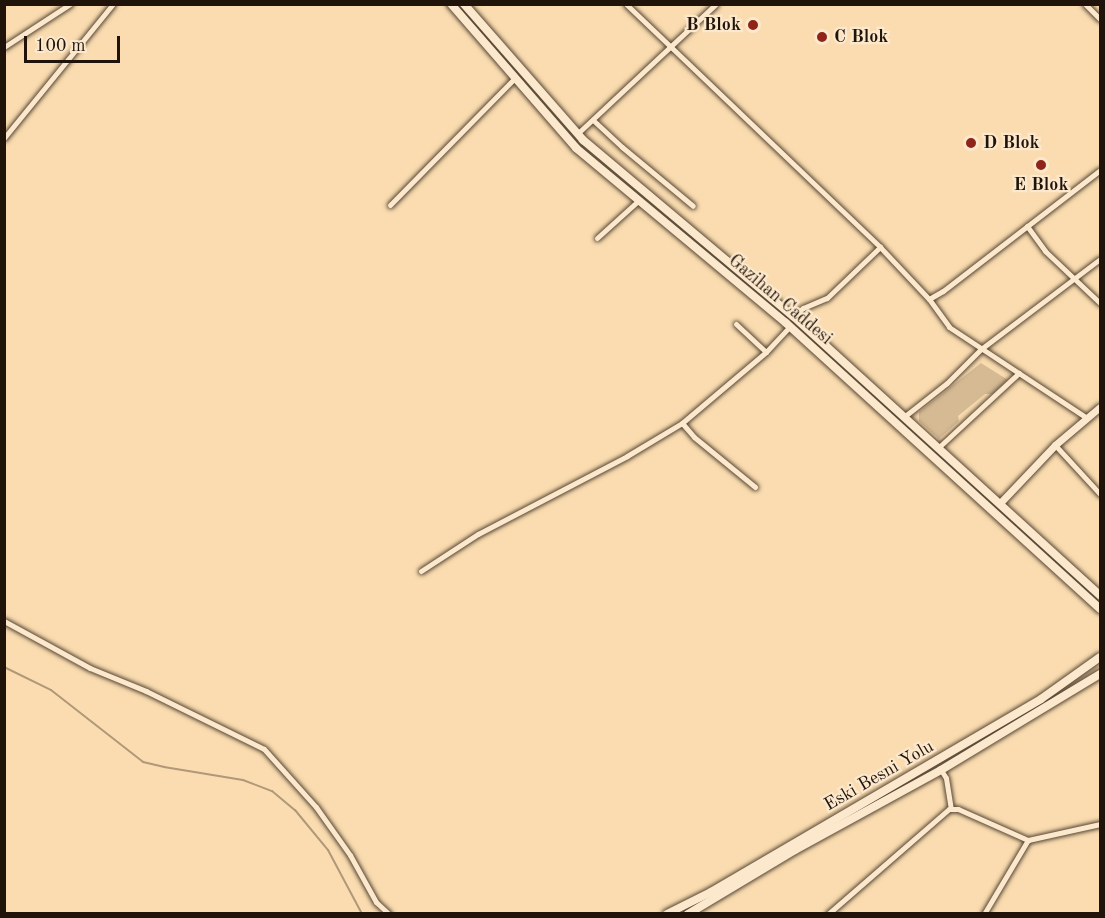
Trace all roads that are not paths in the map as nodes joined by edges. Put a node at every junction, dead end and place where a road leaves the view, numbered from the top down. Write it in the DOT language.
graph roads {
  1 [pos="70,4"];
  2 [pos="113,4"];
  3 [pos="451,4"];
  4 [pos="464,4"];
  5 [pos="626,4"];
  6 [pos="716,4"];
  7 [pos="1085,4"];
  8 [pos="1101,19"];
  9 [pos="4,47"];
  10 [pos="670,48"];
  11 [pos="514,79"];
  12 [pos="593,120"];
  13 [pos="577,134"];
  14 [pos="4,138"];
  15 [pos="1101,170"];
  16 [pos="638,201"];
  17 [pos="390,205"];
  18 [pos="693,206"];
  19 [pos="1027,226"];
  20 [pos="597,238"];
  21 [pos="880,248"];
  22 [pos="1101,260"];
  23 [pos="1075,279"];
  24 [pos="929,299"];
  25 [pos="1101,303"];
  26 [pos="793,316"];
  27 [pos="736,324"];
  28 [pos="790,326"];
  29 [pos="981,350"];
  30 [pos="766,352"];
  31 [pos="1019,373"];
  32 [pos="1101,406"];
  33 [pos="904,416"];
  34 [pos="1087,418"];
  35 [pos="682,423"];
  36 [pos="1055,445"];
  37 [pos="939,447"];
  38 [pos="755,487"];
  39 [pos="1101,494"];
  40 [pos="1000,503"];
  41 [pos="421,571"];
  42 [pos="1101,596"];
  43 [pos="1101,609"];
  44 [pos="4,621"];
  45 [pos="1101,657"];
  46 [pos="1101,674"];
  47 [pos="940,770"];
  48 [pos="951,809"];
  49 [pos="1101,824"];
  50 [pos="1028,840"];
  51 [pos="389,914"];
  52 [pos="667,914"];
  53 [pos="688,914"];
  54 [pos="828,914"];
  55 [pos="984,914"];
  1 -- 9 [label="street"];
  2 -- 14 [label="street"];
  3 -- 11 [label="main road, Gazihan Caddesi"];
  4 -- 13 [label="main road, Gazihan Caddesi"];
  5 -- 10 [label="street"];
  6 -- 10 [label="street"];
  7 -- 8 [label="street"];
  10 -- 12 [label="street"];
  10 -- 21 [label="street"];
  11 -- 16 [label="main road, Gazihan Caddesi"];
  11 -- 17 [label="street"];
  12 -- 13 [label="street"];
  12 -- 18 [label="street"];
  13 -- 26 [label="main road, Gazihan Caddesi"];
  15 -- 19 [label="street"];
  16 -- 20 [label="street"];
  16 -- 28 [label="main road, Gazihan Caddesi"];
  19 -- 23 [label="street"];
  19 -- 24 [label="street"];
  21 -- 24 [label="street"];
  21 -- 26 [label="street"];
  22 -- 23 [label="street"];
  23 -- 25 [label="street"];
  23 -- 29 [label="street"];
  24 -- 29 [label="street"];
  26 -- 33 [label="main road, Gazihan Caddesi"];
  27 -- 30 [label="street"];
  28 -- 30 [label="street"];
  28 -- 43 [label="main road, Gazihan Caddesi"];
  29 -- 31 [label="street"];
  29 -- 33 [label="street"];
  30 -- 35 [label="street"];
  31 -- 34 [label="street"];
  31 -- 37 [label="street"];
  32 -- 34 [label="street"];
  33 -- 37 [label="main road, Gazihan Caddesi"];
  34 -- 36 [label="street"];
  35 -- 38 [label="street"];
  35 -- 41 [label="street"];
  36 -- 39 [label="street"];
  36 -- 40 [label="street"];
  37 -- 40 [label="main road, Gazihan Caddesi"];
  40 -- 42 [label="main road, Gazihan Caddesi"];
  44 -- 51 [label="street"];
  45 -- 52 [label="main road, Eski Besni Yolu"];
  46 -- 47 [label="main road, Eski Besni Yolu"];
  47 -- 48 [label="street"];
  47 -- 53 [label="main road, Eski Besni Yolu"];
  48 -- 50 [label="street"];
  48 -- 54 [label="street"];
  49 -- 50 [label="street"];
  50 -- 55 [label="street"];
}
